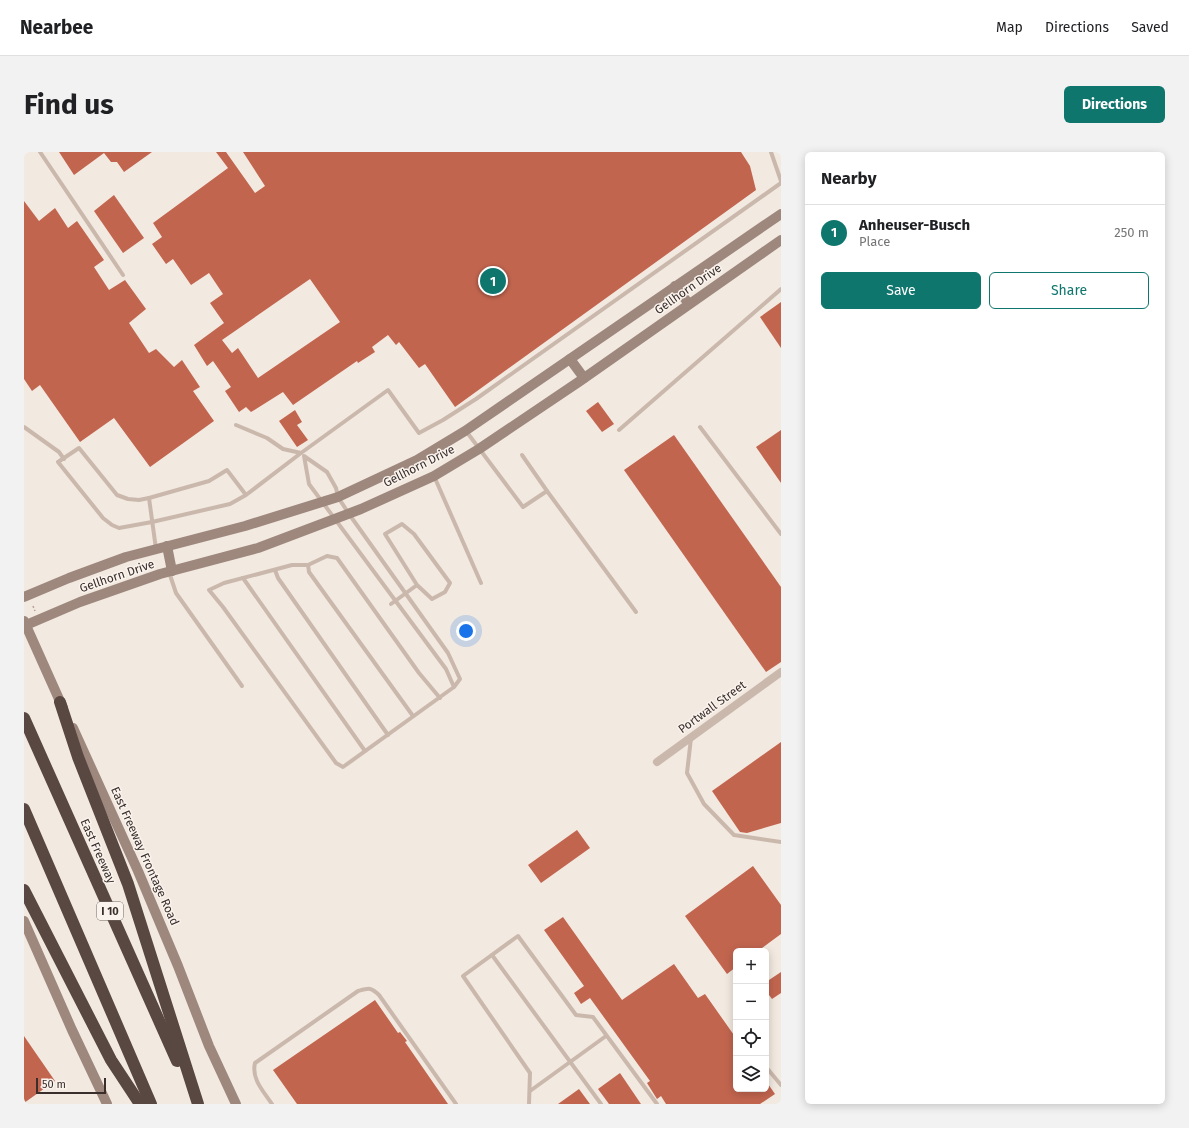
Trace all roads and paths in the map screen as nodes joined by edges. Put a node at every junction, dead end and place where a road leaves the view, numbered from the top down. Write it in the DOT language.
graph roads {
  1 [pos="40,152"];
  2 [pos="771,152"];
  3 [pos="781,182"];
  4 [pos="781,214"];
  5 [pos="781,240"];
  6 [pos="122,275"];
  7 [pos="675,286"];
  8 [pos="781,289"];
  9 [pos="689,304"];
  10 [pos="570,359"];
  11 [pos="584,378"];
  12 [pos="236,426"];
  13 [pos="24,427"];
  14 [pos="700,427"];
  15 [pos="619,430"];
  16 [pos="466,431"];
  17 [pos="479,449"];
  18 [pos="302,455"];
  19 [pos="522,455"];
  20 [pos="64,459"];
  21 [pos="434,476"];
  22 [pos="547,491"];
  23 [pos="246,495"];
  24 [pos="338,497"];
  25 [pos="149,498"];
  26 [pos="323,502"];
  27 [pos="349,514"];
  28 [pos="336,519"];
  29 [pos="152,522"];
  30 [pos="781,534"];
  31 [pos="167,546"];
  32 [pos="156,549"];
  33 [pos="308,564"];
  34 [pos="275,570"];
  35 [pos="171,571"];
  36 [pos="243,578"];
  37 [pos="481,583"];
  38 [pos="417,585"];
  39 [pos="406,594"];
  40 [pos="24,597"];
  41 [pos="396,601"];
  42 [pos="391,604"];
  43 [pos="33,606"];
  44 [pos="636,612"];
  45 [pos="35,613"];
  46 [pos="25,624"];
  47 [pos="781,672"];
  48 [pos="242,686"];
  49 [pos="454,687"];
  50 [pos="440,698"];
  51 [pos="60,702"];
  52 [pos="414,716"];
  53 [pos="24,718"];
  54 [pos="388,735"];
  55 [pos="691,737"];
  56 [pos="365,751"];
  57 [pos="657,762"];
  58 [pos="24,809"];
  59 [pos="781,842"];
  60 [pos="24,890"];
  61 [pos="24,921"];
  62 [pos="492,955"];
  63 [pos="606,1036"];
  64 [pos="569,1061"];
  65 [pos="769,1070"];
  66 [pos="781,1084"];
  67 [pos="530,1091"];
  68 [pos="107,1104"];
  69 [pos="140,1104"];
  70 [pos="151,1104"];
  71 [pos="197,1104"];
  72 [pos="236,1104"];
  73 [pos="272,1104"];
  74 [pos="456,1104"];
  75 [pos="529,1104"];
  76 [pos="601,1104"];
  77 [pos="657,1104"];
  1 -- 6 [label="lane"];
  2 -- 3 [label="lane"];
  3 -- 18 [label="lane"];
  4 -- 7 [label="main road, Gellhorn Drive"];
  5 -- 9 [label="main road, Gellhorn Drive"];
  7 -- 9 [label="main road"];
  7 -- 10 [label="main road, Gellhorn Drive"];
  8 -- 15 [label="lane"];
  9 -- 11 [label="main road, Gellhorn Drive"];
  10 -- 11 [label="main road"];
  10 -- 16 [label="main road, Gellhorn Drive"];
  11 -- 17 [label="main road, Gellhorn Drive"];
  12 -- 18 [label="lane"];
  13 -- 20 [label="lane"];
  14 -- 30 [label="lane"];
  16 -- 17 [label="lane"];
  16 -- 24 [label="main road, Gellhorn Drive"];
  17 -- 21 [label="main road, Gellhorn Drive"];
  17 -- 22 [label="lane"];
  18 -- 23 [label="lane"];
  18 -- 24 [label="lane"];
  18 -- 26 [label="lane"];
  19 -- 22 [label="lane"];
  20 -- 25 [label="lane"];
  20 -- 29 [label="lane"];
  21 -- 27 [label="main road, Gellhorn Drive"];
  21 -- 37 [label="lane"];
  22 -- 44 [label="lane"];
  23 -- 25 [label="lane"];
  23 -- 29 [label="lane"];
  24 -- 26 [label="main road, Gellhorn Drive"];
  24 -- 27 [label="lane"];
  25 -- 29 [label="lane"];
  26 -- 28 [label="lane"];
  26 -- 31 [label="main road, Gellhorn Drive"];
  27 -- 28 [label="main road, Gellhorn Drive"];
  27 -- 39 [label="lane"];
  28 -- 35 [label="main road, Gellhorn Drive"];
  28 -- 41 [label="lane"];
  29 -- 32 [label="lane"];
  31 -- 32 [label="main road, Gellhorn Drive"];
  31 -- 35 [label="main road"];
  32 -- 40 [label="main road, Gellhorn Drive"];
  33 -- 34 [label="lane"];
  33 -- 50 [label="lane"];
  33 -- 52 [label="lane"];
  34 -- 36 [label="lane"];
  34 -- 54 [label="lane"];
  35 -- 46 [label="main road, Gellhorn Drive"];
  35 -- 48 [label="lane"];
  36 -- 56 [label="lane"];
  36 -- 56 [label="lane"];
  38 -- 38 [label="lane"];
  38 -- 39 [label="lane"];
  39 -- 41 [label="lane"];
  39 -- 49 [label="lane"];
  41 -- 42 [label="lane"];
  41 -- 49 [label="lane"];
  43 -- 45 [label="path"];
  46 -- 51 [label="main road, East Freeway Frontage Road"];
  47 -- 55 [label="street, Portwall Street"];
  49 -- 50 [label="lane"];
  50 -- 52 [label="lane"];
  51 -- 71 [label="highway"];
  51 -- 72 [label="main road, East Freeway Frontage Road"];
  52 -- 54 [label="lane"];
  53 -- 71 [label="highway, East Freeway / I 10"];
  54 -- 56 [label="lane"];
  55 -- 57 [label="street, Portwall Street"];
  55 -- 59 [label="lane"];
  58 -- 70 [label="highway"];
  60 -- 69 [label="highway"];
  61 -- 68 [label="main road"];
  62 -- 63 [label="lane"];
  62 -- 64 [label="lane"];
  62 -- 67 [label="lane"];
  63 -- 64 [label="lane"];
  63 -- 77 [label="lane"];
  64 -- 67 [label="lane"];
  64 -- 76 [label="lane"];
  65 -- 66 [label="lane"];
  67 -- 75 [label="lane"];
  73 -- 74 [label="lane"];
}
